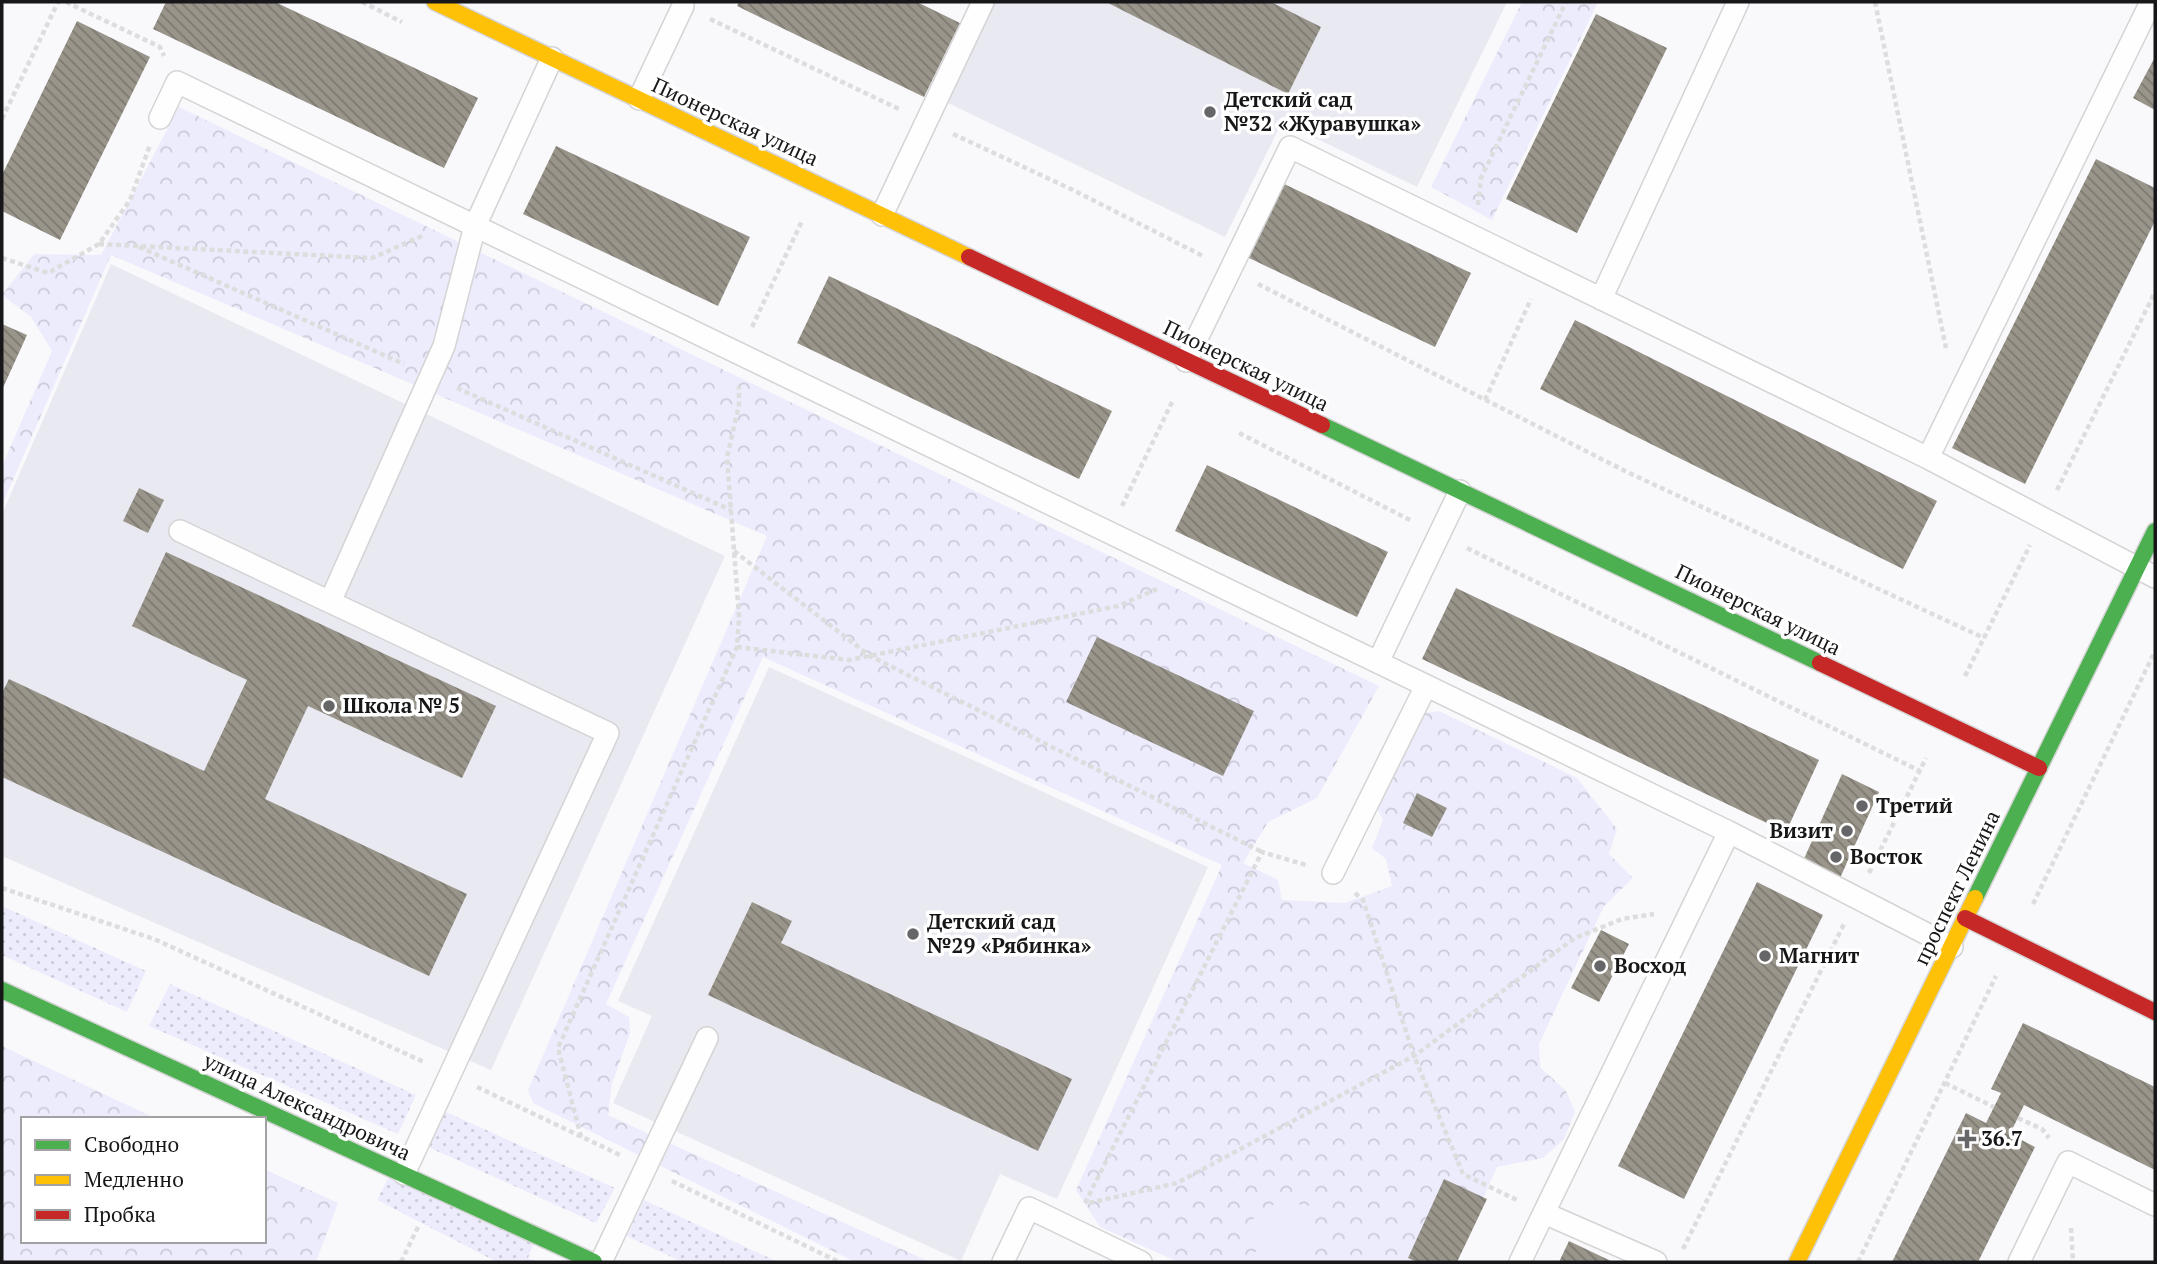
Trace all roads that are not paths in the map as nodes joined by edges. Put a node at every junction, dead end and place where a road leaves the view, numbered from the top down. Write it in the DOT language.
graph roads {
  1 [pos="435,2"];
  2 [pos="983,2"];
  3 [pos="1738,2"];
  4 [pos="2151,2"];
  5 [pos="683,6"];
  6 [pos="552,58"];
  7 [pos="639,99"];
  8 [pos="160,118"];
  9 [pos="882,215"];
  10 [pos="467,223"];
  11 [pos="1601,299"];
  12 [pos="1186,360"];
  13 [pos="1928,458"];
  14 [pos="1460,491"];
  15 [pos="180,531"];
  16 [pos="2155,531"];
  17 [pos="2146,572"];
  18 [pos="330,602"];
  19 [pos="1378,662"];
  20 [pos="1426,685"];
  21 [pos="2039,768"];
  22 [pos="1729,832"];
  23 [pos="1334,873"];
  24 [pos="1965,918"];
  25 [pos="1952,947"];
  26 [pos="2,990"];
  27 [pos="2155,1012"];
  28 [pos="707,1038"];
  29 [pos="404,1174"];
  30 [pos="2155,1205"];
  31 [pos="1544,1213"];
  32 [pos="594,1262"];
  33 [pos="601,1262"];
  34 [pos="1003,1262"];
  35 [pos="1140,1262"];
  36 [pos="1520,1262"];
  37 [pos="1656,1262"];
  38 [pos="1797,1262"];
  39 [pos="2019,1262"];
  1 -- 6 [label="street, Пионерская улица"];
  2 -- 9 [label="lane"];
  3 -- 11 [label="lane"];
  4 -- 13 [label="lane"];
  5 -- 7 [label="lane"];
  6 -- 7 [label="street, Пионерская улица"];
  6 -- 10 [label="lane"];
  7 -- 9 [label="street, Пионерская улица"];
  8 -- 10 [label="lane"];
  9 -- 12 [label="street, Пионерская улица"];
  10 -- 18 [label="lane"];
  10 -- 19 [label="lane"];
  11 -- 12 [label="lane"];
  11 -- 13 [label="lane"];
  12 -- 14 [label="street, Пионерская улица"];
  13 -- 17 [label="lane"];
  14 -- 19 [label="lane"];
  14 -- 21 [label="street, Пионерская улица"];
  15 -- 18 [label="lane"];
  16 -- 17 [label="street, проспект Ленина"];
  17 -- 21 [label="street, проспект Ленина"];
  18 -- 29 [label="lane"];
  19 -- 20 [label="lane"];
  20 -- 22 [label="lane"];
  20 -- 23 [label="lane"];
  21 -- 24 [label="street, проспект Ленина"];
  22 -- 25 [label="lane"];
  22 -- 31 [label="lane"];
  24 -- 25 [label="street, проспект Ленина"];
  24 -- 27 [label="street"];
  25 -- 38 [label="street, проспект Ленина"];
  26 -- 29 [label="street, улица Александровича"];
  28 -- 33 [label="lane"];
  29 -- 32 [label="street, улица Александровича"];
  30 -- 39 [label="lane"];
  31 -- 36 [label="lane"];
  31 -- 37 [label="lane"];
  34 -- 35 [label="lane"];
}
